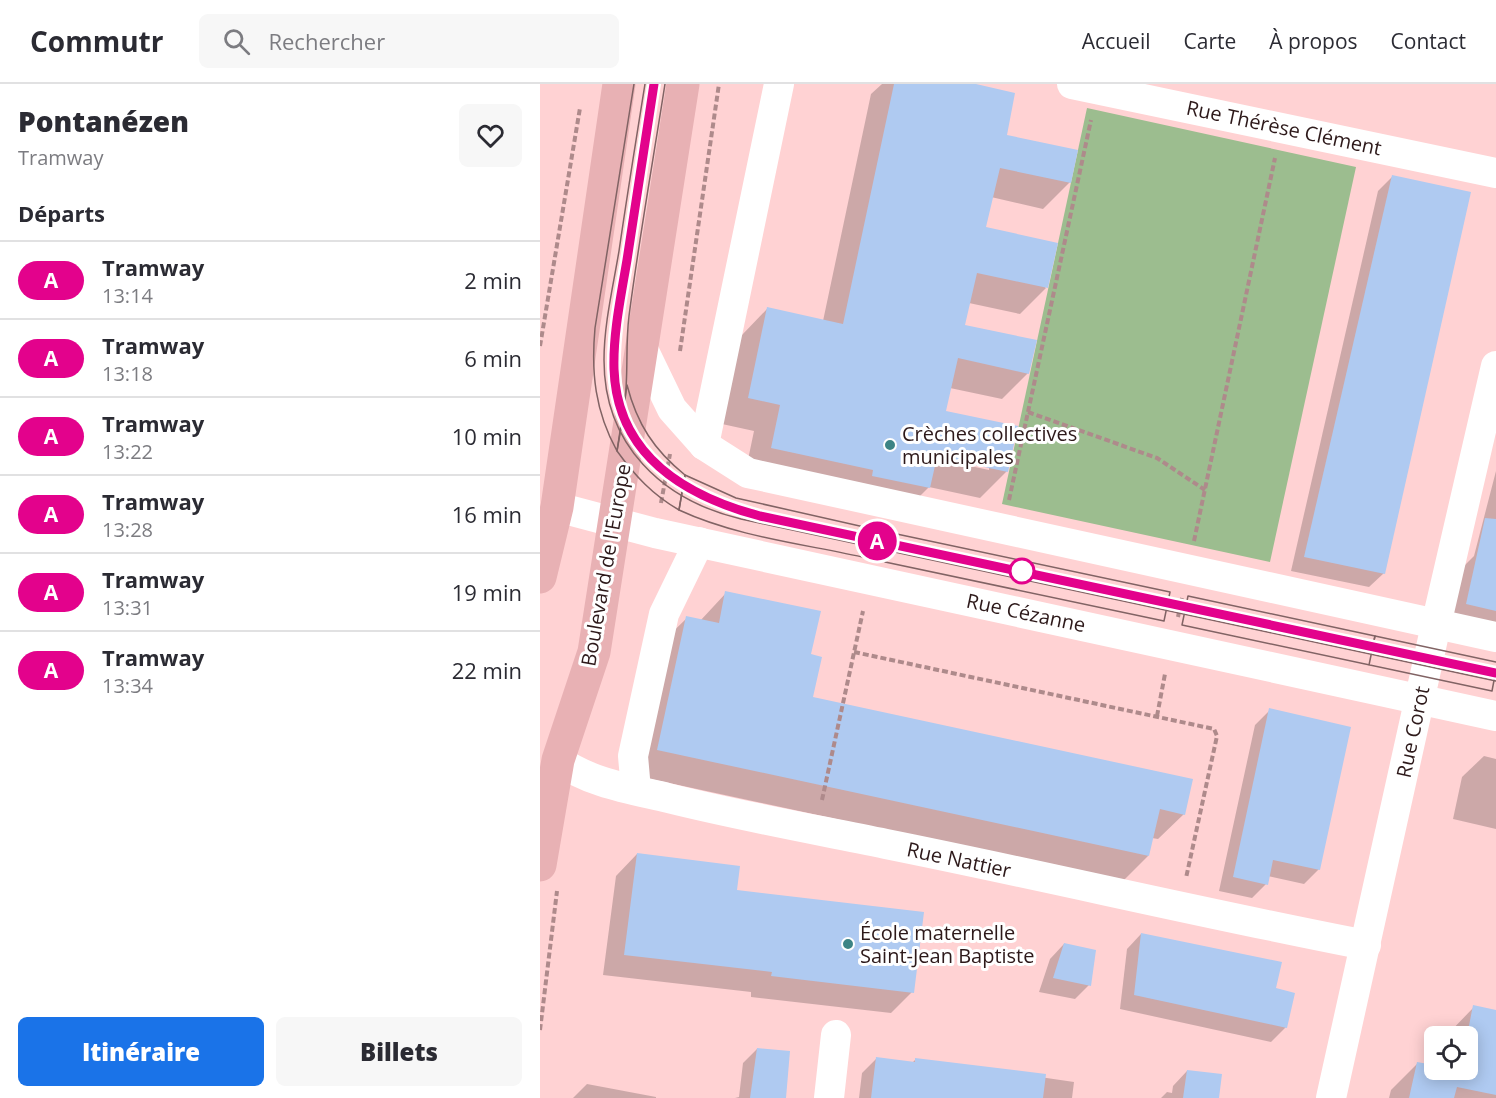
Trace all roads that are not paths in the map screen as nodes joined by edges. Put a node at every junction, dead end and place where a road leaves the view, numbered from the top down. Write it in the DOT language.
graph roads {
  1 [pos="619,84"];
  2 [pos="683,84"];
  3 [pos="779,84"];
  4 [pos="1085,87"];
  5 [pos="1496,173"];
  6 [pos="644,349"];
  7 [pos="1496,366"];
  8 [pos="704,445"];
  9 [pos="557,507"];
  10 [pos="614,522"];
  11 [pos="699,542"];
  12 [pos="540,577"];
  13 [pos="1436,625"];
  14 [pos="1496,637"];
  15 [pos="1420,699"];
  16 [pos="1496,716"];
  17 [pos="558,760"];
  18 [pos="636,790"];
  19 [pos="548,876"];
  20 [pos="1366,945"];
  21 [pos="836,1035"];
  22 [pos="829,1098"];
  23 [pos="1331,1098"];
  1 -- 9 [label="main road"];
  2 -- 6 [label="main road, Boulevard de l'Europe"];
  3 -- 8 [label="street"];
  4 -- 5 [label="street, Rue Thérèse Clément"];
  6 -- 8 [label="street"];
  6 -- 10 [label="main road, Boulevard de l'Europe"];
  7 -- 13 [label="street, Rue Corot"];
  8 -- 13 [label="street"];
  9 -- 10 [label="street, Rue Cézanne"];
  9 -- 12 [label="main road"];
  10 -- 11 [label="street, Rue Cézanne"];
  10 -- 17 [label="main road, Boulevard de l'Europe"];
  11 -- 15 [label="street, Rue Cézanne"];
  11 -- 18 [label="street"];
  13 -- 14 [label="street"];
  13 -- 15 [label="street, Rue Corot"];
  15 -- 16 [label="street, Rue Cézanne"];
  15 -- 20 [label="street, Rue Corot"];
  17 -- 18 [label="street, Rue Nattier"];
  17 -- 19 [label="main road, Boulevard de l'Europe"];
  18 -- 20 [label="street, Rue Nattier"];
  20 -- 23 [label="street, Rue Corot"];
  21 -- 22 [label="street"];
}
